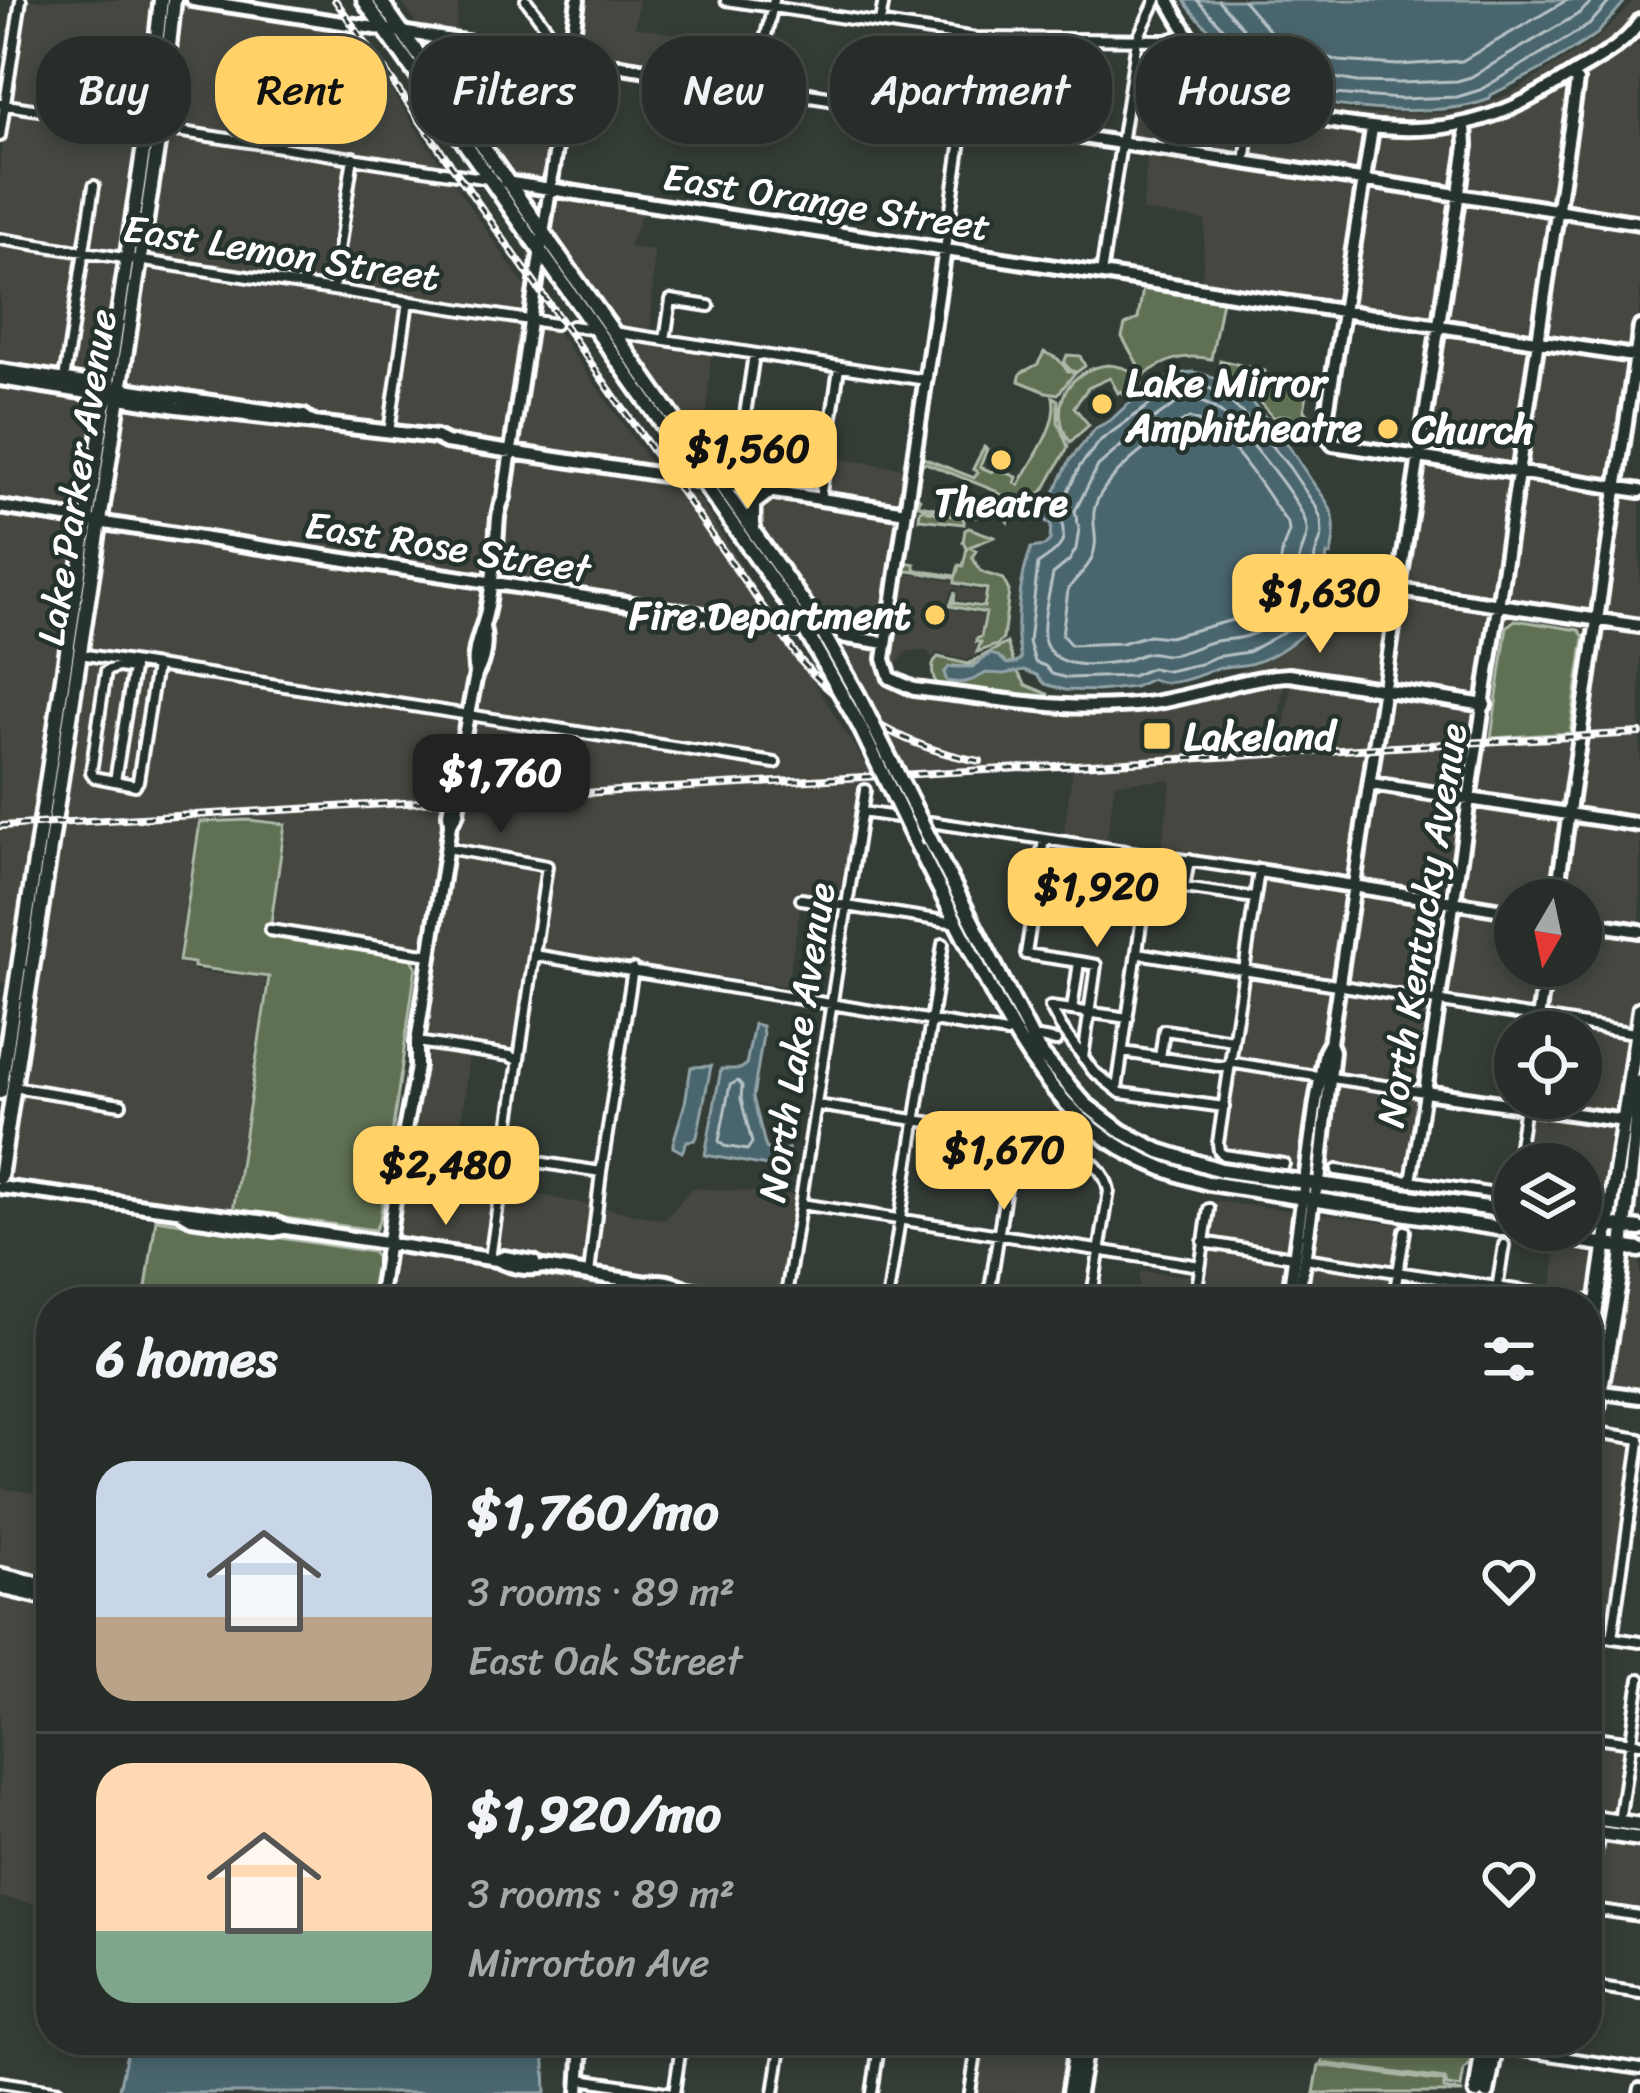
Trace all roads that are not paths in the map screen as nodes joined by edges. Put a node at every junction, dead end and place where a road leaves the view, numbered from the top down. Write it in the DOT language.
graph roads {
  1 [pos="21,0"];
  2 [pos="160,0"];
  3 [pos="174,0"];
  4 [pos="193,0"];
  5 [pos="364,0"];
  6 [pos="380,0"];
  7 [pos="526,0"];
  8 [pos="578,0"];
  9 [pos="726,0"];
  10 [pos="884,0"];
  11 [pos="1156,0"];
  12 [pos="1168,0"];
  13 [pos="774,3"];
  14 [pos="880,23"];
  15 [pos="1640,24"];
  16 [pos="385,30"];
  17 [pos="403,33"];
  18 [pos="1187,34"];
  19 [pos="158,36"];
  20 [pos="168,36"];
  21 [pos="424,36"];
  22 [pos="552,36"];
  23 [pos="572,36"];
  24 [pos="766,36"];
  25 [pos="963,36"];
  26 [pos="1139,36"];
  27 [pos="1180,36"];
  28 [pos="1622,41"];
  29 [pos="1640,41"];
  30 [pos="1136,46"];
  31 [pos="1571,76"];
  32 [pos="5,78"];
  33 [pos="2,104"];
  34 [pos="36,109"];
  35 [pos="1333,122"];
  36 [pos="1465,124"];
  37 [pos="1372,129"];
  38 [pos="191,133"];
  39 [pos="0,136"];
  40 [pos="1112,142"];
  41 [pos="1121,143"];
  42 [pos="150,144"];
  43 [pos="556,144"];
  44 [pos="960,144"];
  45 [pos="1248,144"];
  46 [pos="353,158"];
  47 [pos="1245,162"];
  48 [pos="489,179"];
  49 [pos="1364,180"];
  50 [pos="507,182"];
  51 [pos="94,186"];
  52 [pos="550,188"];
  53 [pos="1459,194"];
  54 [pos="1556,210"];
  55 [pos="1640,223"];
  56 [pos="544,232"];
  57 [pos="0,239"];
  58 [pos="946,249"];
  59 [pos="83,252"];
  60 [pos="542,252"];
  61 [pos="133,259"];
  62 [pos="1101,274"];
  63 [pos="334,290"];
  64 [pos="408,301"];
  65 [pos="709,306"];
  66 [pos="1344,311"];
  67 [pos="531,320"];
  68 [pos="555,324"];
  69 [pos="572,326"];
  70 [pos="1439,326"];
  71 [pos="1640,327"];
  72 [pos="596,330"];
  73 [pos="614,332"];
  74 [pos="664,340"];
  75 [pos="1537,342"];
  76 [pos="754,354"];
  77 [pos="1638,357"];
  78 [pos="839,368"];
  79 [pos="0,370"];
  80 [pos="0,380"];
  81 [pos="64,380"];
  82 [pos="926,380"];
  83 [pos="113,392"];
  84 [pos="389,433"];
  85 [pos="510,452"];
  86 [pos="1420,457"];
  87 [pos="737,469"];
  88 [pos="1517,473"];
  89 [pos="701,482"];
  90 [pos="721,484"];
  91 [pos="1617,488"];
  92 [pos="1640,491"];
  93 [pos="776,492"];
  94 [pos="820,499"];
  95 [pos="0,507"];
  96 [pos="906,512"];
  97 [pos="93,522"];
  98 [pos="755,532"];
  99 [pos="490,583"];
  100 [pos="1399,590"];
  101 [pos="1498,606"];
  102 [pos="1598,621"];
  103 [pos="1640,626"];
  104 [pos="886,643"];
  105 [pos="74,653"];
  106 [pos="133,665"];
  107 [pos="156,666"];
  108 [pos="1384,689"];
  109 [pos="1485,705"];
  110 [pos="470,715"];
  111 [pos="775,763"];
  112 [pos="115,782"];
  113 [pos="1371,784"];
  114 [pos="865,790"];
  115 [pos="1471,798"];
  116 [pos="862,812"];
  117 [pos="1568,814"];
  118 [pos="896,817"];
  119 [pos="930,822"];
  120 [pos="1640,826"];
  121 [pos="1044,839"];
  122 [pos="447,848"];
  123 [pos="1151,855"];
  124 [pos="1189,860"];
  125 [pos="1258,871"];
  126 [pos="1559,879"];
  127 [pos="1354,887"];
  128 [pos="1255,898"];
  129 [pos="801,899"];
  130 [pos="1454,903"];
  131 [pos="848,907"];
  132 [pos="1494,909"];
  133 [pos="950,922"];
  134 [pos="1602,925"];
  135 [pos="270,930"];
  136 [pos="1640,931"];
  137 [pos="944,944"];
  138 [pos="1137,953"];
  139 [pos="430,955"];
  140 [pos="534,955"];
  141 [pos="1079,962"];
  142 [pos="633,969"];
  143 [pos="1244,971"];
  144 [pos="0,986"];
  145 [pos="1338,986"];
  146 [pos="22,989"];
  147 [pos="1439,1002"];
  148 [pos="832,1005"];
  149 [pos="1072,1010"];
  150 [pos="1640,1010"];
  151 [pos="1089,1012"];
  152 [pos="1494,1015"];
  153 [pos="1127,1018"];
  154 [pos="931,1021"];
  155 [pos="1602,1030"];
  156 [pos="1006,1033"];
  157 [pos="1636,1033"];
  158 [pos="1039,1038"];
  159 [pos="1234,1040"];
  160 [pos="1056,1041"];
  161 [pos="417,1042"];
  162 [pos="1123,1052"];
  163 [pos="1160,1058"];
  164 [pos="1083,1059"];
  165 [pos="520,1060"];
  166 [pos="1230,1065"];
  167 [pos="1326,1077"];
  168 [pos="1640,1078"];
  169 [pos="4,1087"];
  170 [pos="1117,1091"];
  171 [pos="1425,1092"];
  172 [pos="1494,1099"];
  173 [pos="121,1104"];
  174 [pos="817,1105"];
  175 [pos="1224,1107"];
  176 [pos="1602,1116"];
  177 [pos="915,1120"];
  178 [pos="1633,1122"];
  179 [pos="1014,1136"];
  180 [pos="403,1141"];
  181 [pos="505,1157"];
  182 [pos="1284,1164"];
  183 [pos="1337,1170"];
  184 [pos="601,1172"];
  185 [pos="0,1177"];
  186 [pos="1312,1181"];
  187 [pos="1412,1182"];
  188 [pos="0,1187"];
  189 [pos="1494,1194"];
  190 [pos="1308,1199"];
  191 [pos="801,1204"];
  192 [pos="1208,1209"];
  193 [pos="1494,1209"];
  194 [pos="900,1219"];
  195 [pos="1602,1224"];
  196 [pos="1608,1225"];
  197 [pos="1625,1227"];
  198 [pos="1640,1229"];
  199 [pos="1405,1231"];
  200 [pos="1000,1234"];
  201 [pos="1203,1242"];
  202 [pos="388,1243"];
  203 [pos="1606,1245"];
  204 [pos="1624,1247"];
  205 [pos="1640,1250"];
  206 [pos="1099,1251"];
  207 [pos="1503,1251"];
  208 [pos="1298,1257"];
  209 [pos="493,1259"];
  210 [pos="1200,1266"];
  211 [pos="1398,1272"];
  212 [pos="590,1274"];
  213 [pos="381,1287"];
  214 [pos="669,1287"];
  215 [pos="787,1287"];
  216 [pos="889,1287"];
  217 [pos="991,1287"];
  218 [pos="1093,1287"];
  219 [pos="1197,1287"];
  220 [pos="1291,1287"];
  221 [pos="1298,1287"];
  222 [pos="1396,1287"];
  223 [pos="1497,1287"];
  224 [pos="1600,1287"];
  225 [pos="1602,1356"];
  226 [pos="1602,1392"];
  227 [pos="1640,1397"];
  228 [pos="1603,1433"];
  229 [pos="1640,1441"];
  230 [pos="0,1575"];
  231 [pos="36,1583"];
  232 [pos="0,1587"];
  233 [pos="36,1595"];
  234 [pos="1602,1636"];
  235 [pos="1612,1638"];
  236 [pos="1640,1642"];
  237 [pos="1640,1679"];
  238 [pos="1602,1738"];
  239 [pos="1635,1743"];
  240 [pos="1602,1819"];
  241 [pos="1619,1822"];
  242 [pos="1640,1825"];
  243 [pos="1602,1833"];
  244 [pos="1640,1839"];
  245 [pos="1602,1909"];
  246 [pos="1640,1916"];
  247 [pos="1602,1987"];
  248 [pos="1640,1993"];
  249 [pos="581,2055"];
  250 [pos="679,2055"];
  251 [pos="780,2055"];
  252 [pos="878,2055"];
  253 [pos="976,2055"];
  254 [pos="1075,2055"];
  255 [pos="1085,2055"];
  256 [pos="1488,2055"];
  257 [pos="1491,2055"];
  258 [pos="1554,2055"];
  259 [pos="1564,2057"];
  260 [pos="1640,2069"];
  261 [pos="580,2079"];
  262 [pos="0,2082"];
  263 [pos="59,2091"];
  264 [pos="579,2093"];
  265 [pos="673,2093"];
  266 [pos="774,2093"];
  267 [pos="872,2093"];
  268 [pos="970,2093"];
  269 [pos="1069,2093"];
  270 [pos="1078,2093"];
  271 [pos="1476,2093"];
  272 [pos="1487,2093"];
  1 -- 32 [label="street"];
  2 -- 19 [label="main road, Lake Parker Avenue"];
  3 -- 20 [label="main road, Lake Parker Avenue"];
  4 -- 16 [label="street"];
  5 -- 16 [label="main road"];
  6 -- 17 [label="main road"];
  7 -- 22 [label="street"];
  8 -- 23 [label="street"];
  9 -- 13 [label="street"];
  10 -- 14 [label="street"];
  11 -- 26 [label="street"];
  12 -- 18 [label="street"];
  13 -- 14 [label="street"];
  13 -- 24 [label="street"];
  14 -- 25 [label="street"];
  15 -- 28 [label="street"];
  16 -- 17 [label="street"];
  16 -- 48 [label="main road"];
  17 -- 21 [label="street"];
  17 -- 50 [label="main road"];
  18 -- 27 [label="street"];
  28 -- 29 [label="street"];
  28 -- 31 [label="street"];
  30 -- 41 [label="street"];
  31 -- 36 [label="street"];
  31 -- 54 [label="street, North Kentucky Avenue"];
  32 -- 33 [label="street"];
  33 -- 34 [label="street, East Orange Street"];
  33 -- 39 [label="street"];
  35 -- 37 [label="street"];
  36 -- 37 [label="street"];
  36 -- 53 [label="street"];
  37 -- 49 [label="street"];
  38 -- 46 [label="street, East Orange Street"];
  40 -- 41 [label="street"];
  41 -- 47 [label="street"];
  41 -- 62 [label="street"];
  42 -- 61 [label="main road, Lake Parker Avenue"];
  43 -- 52 [label="street"];
  44 -- 58 [label="street"];
  45 -- 47 [label="street"];
  46 -- 48 [label="street, East Orange Street"];
  46 -- 63 [label="street"];
  47 -- 49 [label="street"];
  48 -- 50 [label="street, East Orange Street"];
  48 -- 60 [label="main road"];
  49 -- 53 [label="street"];
  49 -- 66 [label="street"];
  50 -- 52 [label="street, East Orange Street"];
  50 -- 56 [label="main road"];
  51 -- 59 [label="street"];
  52 -- 56 [label="street"];
  52 -- 58 [label="street, East Orange Street"];
  53 -- 54 [label="street"];
  53 -- 70 [label="street"];
  54 -- 55 [label="street"];
  54 -- 75 [label="street, North Kentucky Avenue"];
  56 -- 60 [label="street"];
  56 -- 73 [label="main road"];
  57 -- 59 [label="street, East Lemon Street"];
  58 -- 62 [label="street, East Orange Street"];
  58 -- 82 [label="street"];
  59 -- 61 [label="street, East Lemon Street"];
  59 -- 81 [label="street"];
  60 -- 67 [label="street"];
  60 -- 72 [label="main road"];
  61 -- 63 [label="street, East Lemon Street"];
  61 -- 83 [label="main road, Lake Parker Avenue"];
  62 -- 66 [label="street, East Orange Street"];
  63 -- 64 [label="street, East Lemon Street"];
  64 -- 67 [label="street, East Lemon Street"];
  64 -- 84 [label="street"];
  65 -- 74 [label="street"];
  66 -- 70 [label="street, East Orange Street"];
  66 -- 86 [label="street"];
  67 -- 68 [label="street, East Lemon Street"];
  67 -- 85 [label="street"];
  69 -- 72 [label="street"];
  70 -- 75 [label="street, East Orange Street"];
  70 -- 86 [label="street"];
  71 -- 77 [label="street"];
  72 -- 73 [label="street"];
  72 -- 89 [label="main road"];
  73 -- 74 [label="street"];
  73 -- 90 [label="main road"];
  74 -- 76 [label="street"];
  75 -- 77 [label="street, East Orange Street"];
  75 -- 88 [label="street, North Kentucky Avenue"];
  76 -- 78 [label="street"];
  76 -- 87 [label="street"];
  77 -- 91 [label="street"];
  78 -- 82 [label="street"];
  78 -- 94 [label="street"];
  79 -- 81 [label="street"];
  80 -- 83 [label="street"];
  81 -- 83 [label="street"];
  82 -- 96 [label="street"];
  83 -- 84 [label="street"];
  83 -- 97 [label="main road, Lake Parker Avenue"];
  84 -- 85 [label="street"];
  85 -- 89 [label="street"];
  85 -- 99 [label="street"];
  86 -- 88 [label="street"];
  86 -- 100 [label="street"];
  88 -- 91 [label="street"];
  88 -- 101 [label="street, North Kentucky Avenue"];
  89 -- 90 [label="street"];
  89 -- 190 [label="main road, bridge"];
  90 -- 93 [label="street"];
  90 -- 98 [label="main road"];
  91 -- 92 [label="street"];
  91 -- 102 [label="street"];
  93 -- 94 [label="street"];
  93 -- 98 [label="main road"];
  94 -- 96 [label="street"];
  95 -- 97 [label="street, East Rose Street"];
  96 -- 104 [label="street"];
  97 -- 99 [label="street, East Rose Street"];
  97 -- 105 [label="main road, Lake Parker Avenue"];
  97 -- 105 [label="main road, Lake Parker Avenue"];
  98 -- 186 [label="main road, bridge"];
  99 -- 104 [label="street, East Rose Street"];
  99 -- 110 [label="street"];
  100 -- 101 [label="street"];
  100 -- 108 [label="street"];
  101 -- 102 [label="street"];
  101 -- 109 [label="street, North Kentucky Avenue"];
  102 -- 103 [label="street"];
  102 -- 117 [label="street"];
  104 -- 108 [label="street"];
  105 -- 106 [label="street"];
  105 -- 146 [label="main road, Lake Parker Avenue"];
  105 -- 146 [label="main road, Lake Parker Avenue"];
  106 -- 107 [label="street"];
  106 -- 112 [label="street"];
  106 -- 112 [label="street"];
  107 -- 110 [label="street"];
  107 -- 112 [label="street"];
  108 -- 109 [label="street"];
  108 -- 113 [label="street"];
  109 -- 115 [label="street, North Kentucky Avenue"];
  110 -- 111 [label="street"];
  110 -- 122 [label="street"];
  113 -- 115 [label="street"];
  113 -- 127 [label="street"];
  114 -- 116 [label="street, North Lake Avenue"];
  115 -- 117 [label="street"];
  115 -- 130 [label="street, North Kentucky Avenue"];
  116 -- 118 [label="street"];
  116 -- 131 [label="street, North Lake Avenue"];
  117 -- 120 [label="street"];
  117 -- 126 [label="street"];
  119 -- 121 [label="street"];
  121 -- 123 [label="street"];
  121 -- 141 [label="street"];
  122 -- 139 [label="street"];
  122 -- 140 [label="street"];
  123 -- 124 [label="street"];
  123 -- 138 [label="street"];
  124 -- 125 [label="street"];
  124 -- 128 [label="street"];
  125 -- 127 [label="street"];
  125 -- 128 [label="street"];
  127 -- 130 [label="street"];
  127 -- 145 [label="street"];
  128 -- 143 [label="street"];
  129 -- 131 [label="street"];
  130 -- 132 [label="street"];
  130 -- 147 [label="street, North Kentucky Avenue"];
  131 -- 133 [label="street"];
  131 -- 148 [label="street, North Lake Avenue"];
  134 -- 136 [label="street"];
  135 -- 139 [label="street"];
  137 -- 154 [label="street"];
  138 -- 143 [label="street"];
  138 -- 153 [label="street"];
  139 -- 161 [label="street"];
  140 -- 142 [label="street"];
  140 -- 165 [label="street"];
  141 -- 149 [label="street"];
  141 -- 151 [label="street"];
  142 -- 148 [label="street"];
  142 -- 184 [label="street"];
  143 -- 145 [label="street"];
  143 -- 159 [label="street"];
  144 -- 146 [label="street"];
  145 -- 147 [label="street"];
  145 -- 167 [label="street"];
  146 -- 169 [label="main road, Lake Parker Avenue"];
  147 -- 152 [label="street"];
  147 -- 171 [label="street, North Kentucky Avenue"];
  148 -- 154 [label="street"];
  148 -- 174 [label="street, North Lake Avenue"];
  149 -- 151 [label="street"];
  149 -- 164 [label="street"];
  150 -- 157 [label="main road"];
  151 -- 153 [label="street"];
  151 -- 164 [label="street"];
  153 -- 162 [label="street"];
  154 -- 156 [label="street"];
  154 -- 177 [label="street"];
  155 -- 157 [label="street"];
  157 -- 168 [label="main road"];
  157 -- 178 [label="main road"];
  158 -- 160 [label="street"];
  159 -- 163 [label="street"];
  159 -- 166 [label="street"];
  161 -- 165 [label="street"];
  161 -- 180 [label="street"];
  162 -- 163 [label="street"];
  162 -- 170 [label="street"];
  163 -- 166 [label="street"];
  164 -- 170 [label="street"];
  165 -- 181 [label="street"];
  166 -- 167 [label="street"];
  166 -- 175 [label="street"];
  167 -- 171 [label="street"];
  167 -- 186 [label="street"];
  168 -- 178 [label="main road"];
  169 -- 173 [label="street"];
  169 -- 185 [label="main road, Lake Parker Avenue"];
  170 -- 175 [label="street"];
  171 -- 172 [label="street"];
  171 -- 187 [label="street, North Kentucky Avenue"];
  174 -- 177 [label="street"];
  174 -- 191 [label="street, North Lake Avenue"];
  175 -- 182 [label="street"];
  176 -- 178 [label="street"];
  177 -- 179 [label="street"];
  177 -- 194 [label="street"];
  178 -- 196 [label="main road"];
  178 -- 197 [label="main road"];
  179 -- 200 [label="street"];
  179 -- 206 [label="street"];
  180 -- 181 [label="street"];
  180 -- 202 [label="street"];
  181 -- 184 [label="street"];
  181 -- 209 [label="street"];
  183 -- 187 [label="street"];
  184 -- 212 [label="street"];
  186 -- 190 [label="street"];
  186 -- 193 [label="main road"];
  187 -- 189 [label="street"];
  188 -- 202 [label="street"];
  190 -- 203 [label="main road"];
  190 -- 208 [label="street"];
  191 -- 194 [label="street"];
  191 -- 215 [label="street, North Lake Avenue"];
  192 -- 201 [label="street"];
  194 -- 200 [label="street"];
  194 -- 216 [label="street"];
  195 -- 196 [label="main road"];
  196 -- 197 [label="main road"];
  196 -- 203 [label="main road"];
  197 -- 198 [label="main road"];
  197 -- 204 [label="main road"];
  199 -- 211 [label="street"];
  200 -- 206 [label="street"];
  200 -- 217 [label="street"];
  201 -- 208 [label="street"];
  201 -- 210 [label="street"];
  202 -- 209 [label="street"];
  202 -- 213 [label="street"];
  203 -- 204 [label="main road"];
  203 -- 224 [label="main road"];
  204 -- 205 [label="main road"];
  204 -- 225 [label="main road"];
  206 -- 210 [label="street"];
  206 -- 218 [label="street"];
  207 -- 223 [label="street"];
  208 -- 211 [label="street"];
  208 -- 220 [label="street"];
  208 -- 221 [label="street"];
  209 -- 212 [label="street"];
  210 -- 219 [label="street"];
  211 -- 222 [label="street"];
  211 -- 223 [label="street"];
  212 -- 214 [label="street"];
  226 -- 227 [label="street"];
  228 -- 229 [label="street"];
  229 -- 235 [label="street"];
  230 -- 231 [label="main road"];
  232 -- 233 [label="main road"];
  234 -- 235 [label="street"];
  235 -- 236 [label="street"];
  237 -- 239 [label="street"];
  238 -- 239 [label="street"];
  239 -- 241 [label="street"];
  240 -- 241 [label="main road"];
  241 -- 242 [label="main road"];
  243 -- 244 [label="main road"];
  245 -- 246 [label="street"];
  247 -- 248 [label="street"];
  249 -- 261 [label="street"];
  250 -- 265 [label="street"];
  251 -- 266 [label="street"];
  252 -- 267 [label="street"];
  253 -- 268 [label="street"];
  254 -- 269 [label="main road"];
  255 -- 270 [label="main road"];
  256 -- 271 [label="main road"];
  257 -- 272 [label="main road"];
  258 -- 259 [label="street"];
  259 -- 260 [label="street"];
  261 -- 264 [label="street"];
  261 -- 265 [label="street"];
  262 -- 263 [label="street"];
}
